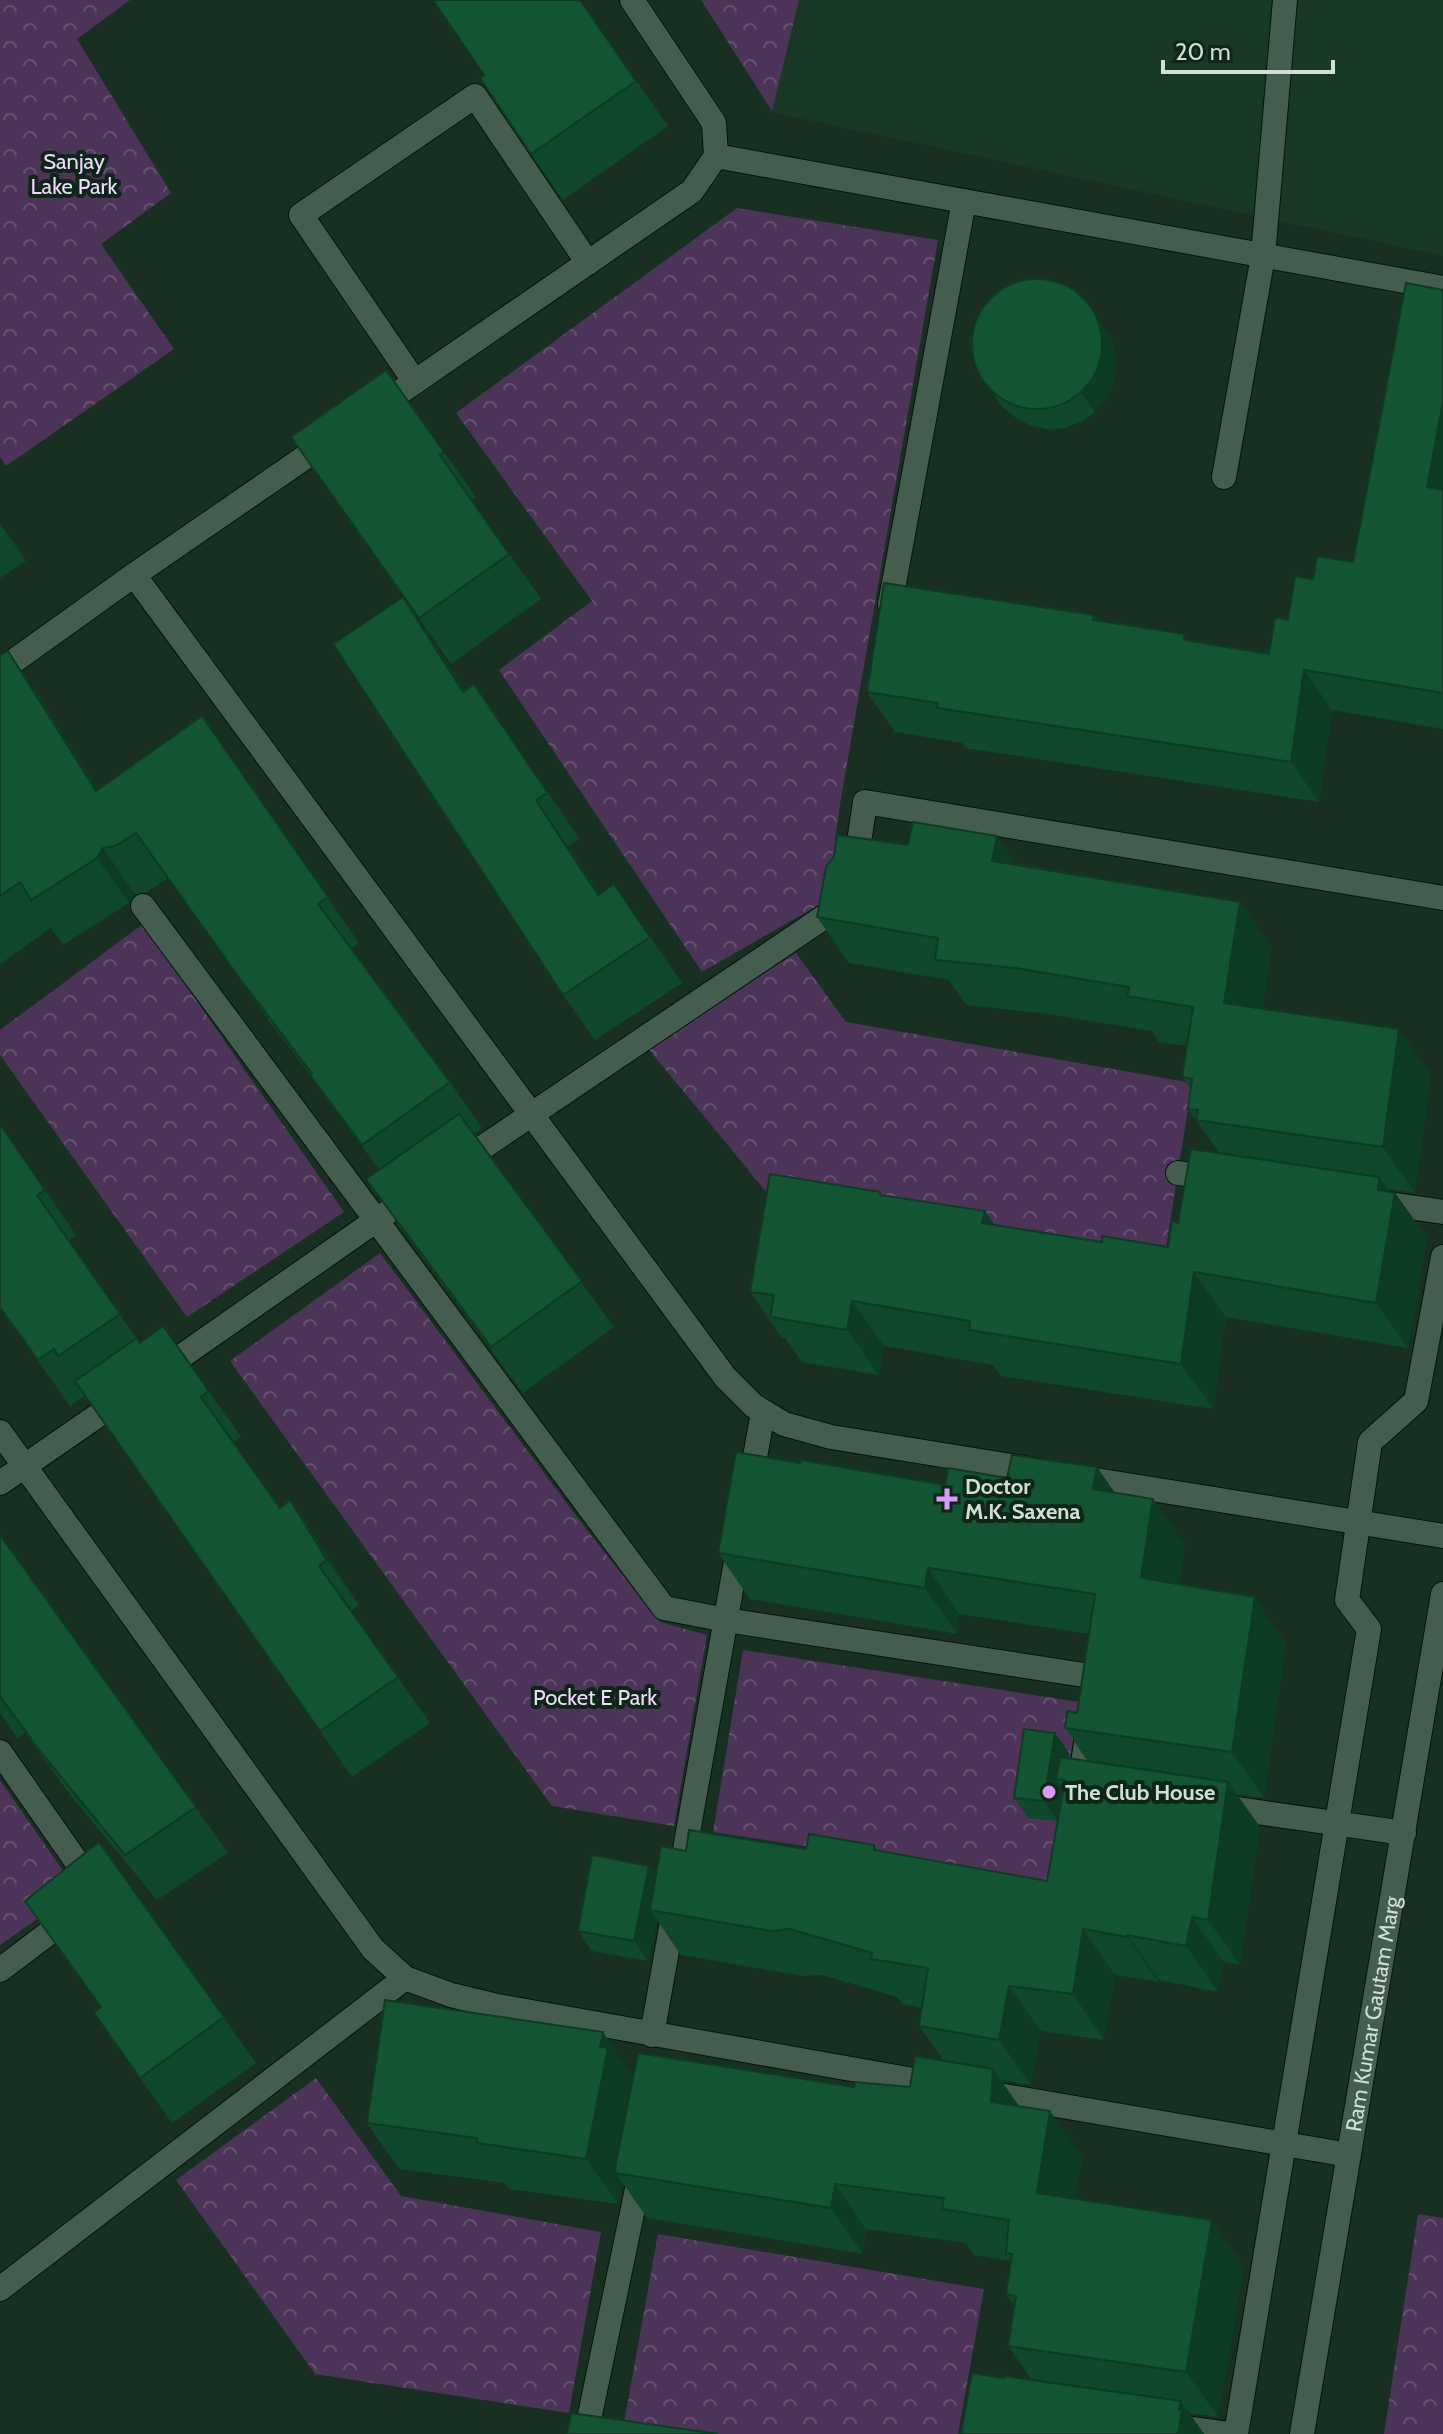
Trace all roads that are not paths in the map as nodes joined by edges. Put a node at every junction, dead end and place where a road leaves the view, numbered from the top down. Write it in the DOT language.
graph roads {
  1 [pos="632,0"];
  2 [pos="1285,0"];
  3 [pos="716,156"];
  4 [pos="964,201"];
  5 [pos="1263,256"];
  6 [pos="588,263"];
  7 [pos="1443,288"];
  8 [pos="415,382"];
  9 [pos="1224,477"];
  10 [pos="134,575"];
  11 [pos="890,605"];
  12 [pos="0,671"];
  13 [pos="1443,898"];
  14 [pos="143,906"];
  15 [pos="531,1113"];
  16 [pos="1178,1173"];
  17 [pos="441,1176"];
  18 [pos="1240,1182"];
  19 [pos="1350,1198"];
  20 [pos="402,1203"];
  21 [pos="1443,1212"];
  22 [pos="376,1221"];
  23 [pos="1443,1257"];
  24 [pos="763,1412"];
  25 [pos="0,1432"];
  26 [pos="25,1466"];
  27 [pos="0,1483"];
  28 [pos="1358,1524"];
  29 [pos="1443,1536"];
  30 [pos="1443,1594"];
  31 [pos="726,1620"];
  32 [pos="0,1752"];
  33 [pos="1201,1804"];
  34 [pos="1075,1814"];
  35 [pos="1338,1824"];
  36 [pos="1404,1833"];
  37 [pos="0,1970"];
  38 [pos="405,1978"];
  39 [pos="660,2036"];
  40 [pos="663,2066"];
  41 [pos="647,2143"];
  42 [pos="1284,2144"];
  43 [pos="1349,2155"];
  44 [pos="0,2289"];
  45 [pos="1151,2423"];
  46 [pos="586,2434"];
  47 [pos="1228,2434"];
  48 [pos="1236,2434"];
  49 [pos="1302,2434"];
  1 -- 3 [label="street"];
  2 -- 5 [label="street"];
  3 -- 4 [label="street"];
  3 -- 6 [label="street"];
  4 -- 5 [label="street"];
  4 -- 11 [label="street"];
  5 -- 7 [label="street"];
  5 -- 9 [label="street"];
  6 -- 8 [label="street"];
  6 -- 8 [label="street"];
  8 -- 10 [label="street"];
  10 -- 12 [label="street"];
  10 -- 15 [label="street"];
  13 -- 15 [label="street"];
  14 -- 22 [label="street"];
  15 -- 17 [label="street"];
  15 -- 24 [label="street"];
  16 -- 18 [label="street"];
  19 -- 21 [label="street"];
  20 -- 22 [label="street"];
  22 -- 26 [label="street"];
  22 -- 31 [label="street"];
  23 -- 28 [label="street"];
  24 -- 28 [label="street"];
  24 -- 31 [label="street"];
  25 -- 26 [label="street"];
  26 -- 27 [label="street"];
  26 -- 38 [label="street"];
  28 -- 29 [label="street"];
  28 -- 35 [label="street"];
  30 -- 36 [label="street, Ram Kumar Gautam Marg"];
  31 -- 34 [label="street"];
  31 -- 39 [label="street"];
  32 -- 37 [label="street"];
  33 -- 35 [label="street"];
  35 -- 36 [label="street"];
  35 -- 42 [label="street"];
  36 -- 43 [label="street, Ram Kumar Gautam Marg"];
  38 -- 39 [label="street"];
  38 -- 44 [label="street"];
  39 -- 40 [label="street"];
  39 -- 42 [label="street"];
  41 -- 46 [label="street"];
  42 -- 43 [label="street"];
  42 -- 48 [label="street"];
  43 -- 49 [label="street, Ram Kumar Gautam Marg"];
  45 -- 47 [label="street"];
}
